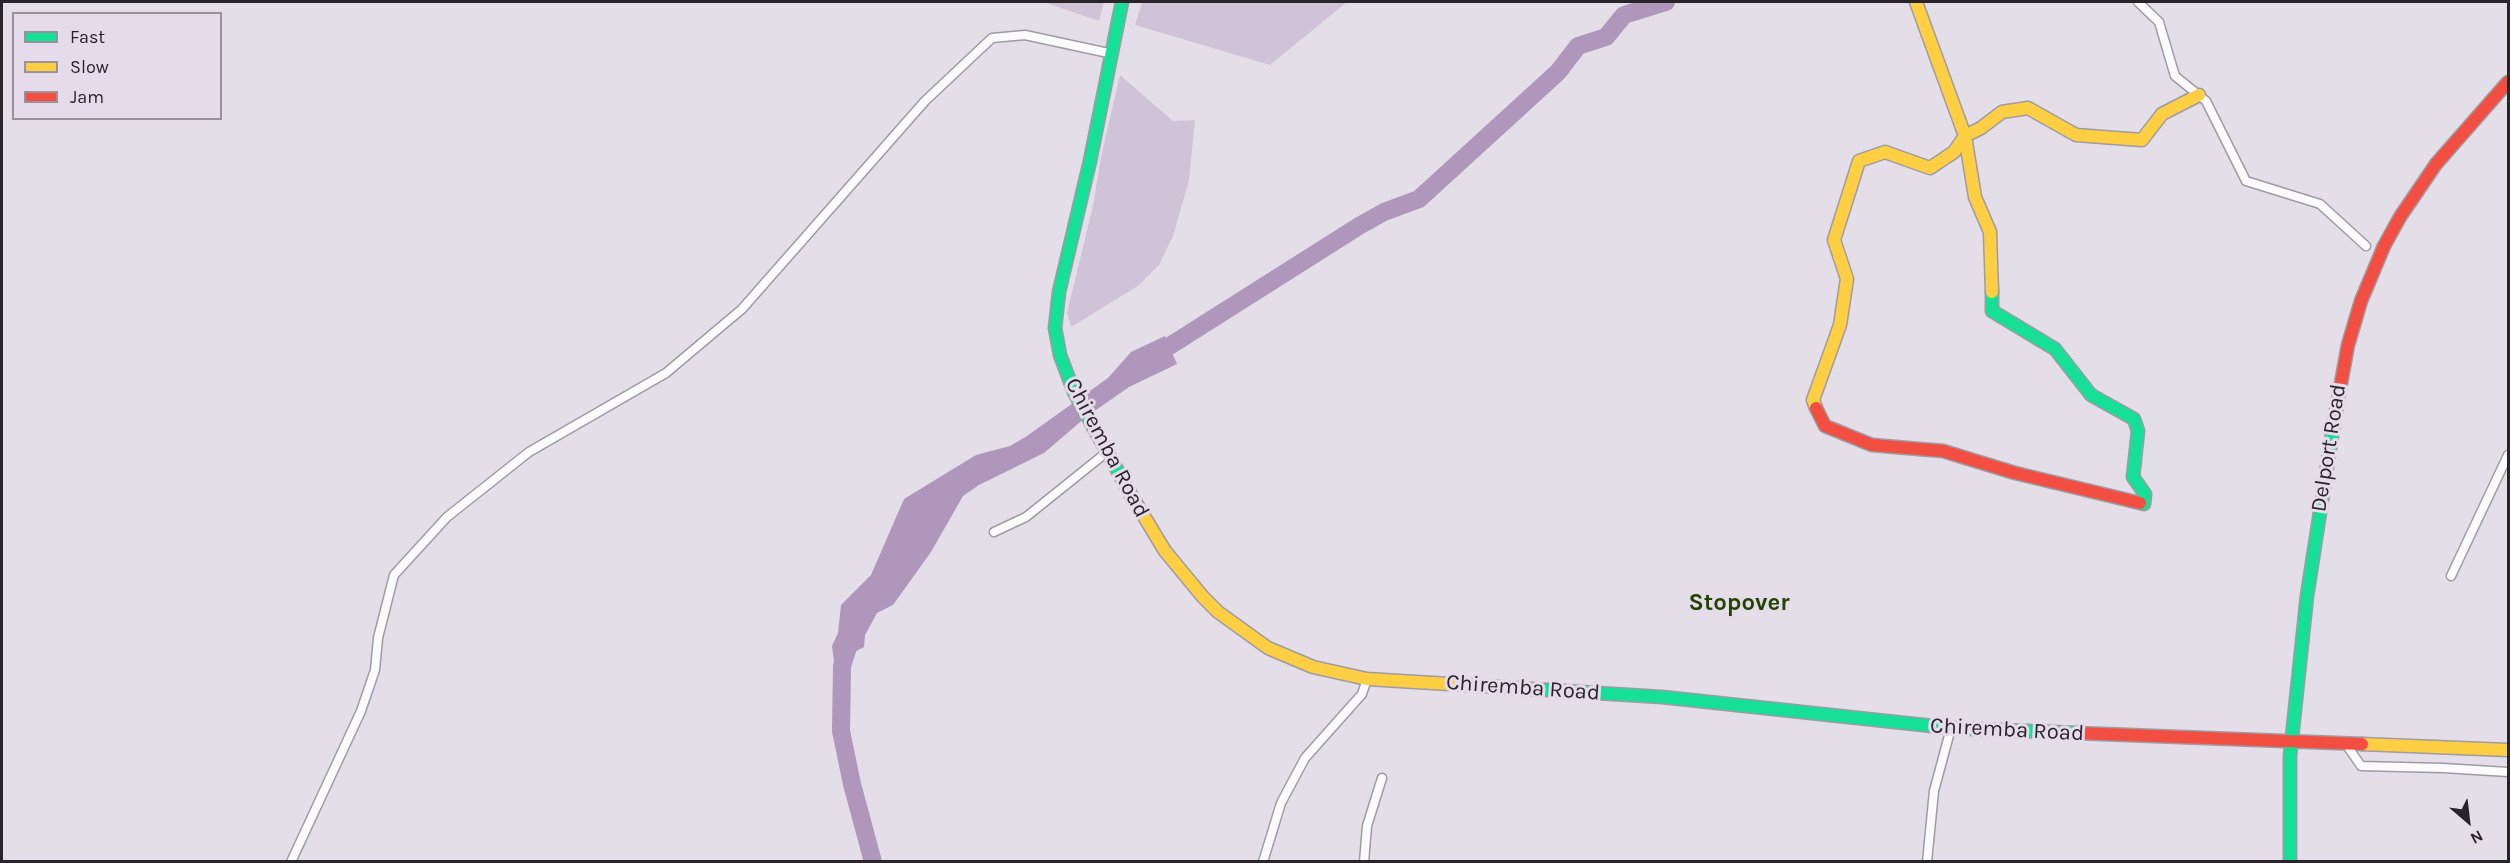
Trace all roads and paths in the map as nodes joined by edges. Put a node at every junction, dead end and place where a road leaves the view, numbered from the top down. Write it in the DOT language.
graph roads {
  1 [pos="1122,2"];
  2 [pos="1916,2"];
  3 [pos="2138,2"];
  4 [pos="1113,54"];
  5 [pos="2508,82"];
  6 [pos="2199,95"];
  7 [pos="1965,136"];
  8 [pos="2366,246"];
  9 [pos="1107,452"];
  10 [pos="2508,455"];
  11 [pos="994,532"];
  12 [pos="2451,576"];
  13 [pos="1367,679"];
  14 [pos="1951,728"];
  15 [pos="2292,741"];
  16 [pos="2346,744"];
  17 [pos="2508,750"];
  18 [pos="2508,772"];
  19 [pos="1382,778"];
  20 [pos="291,861"];
  21 [pos="1263,861"];
  22 [pos="1364,861"];
  23 [pos="1928,861"];
  24 [pos="2290,861"];
  1 -- 4 [label="main road, Chiremba Road"];
  2 -- 7 [label="main road"];
  3 -- 6 [label="street"];
  4 -- 9 [label="main road, Chiremba Road"];
  4 -- 20 [label="street"];
  5 -- 15 [label="main road, Delport Road"];
  6 -- 7 [label="main road"];
  6 -- 8 [label="street"];
  7 -- 7 [label="main road"];
  9 -- 11 [label="street"];
  9 -- 13 [label="main road, Chiremba Road"];
  10 -- 12 [label="street"];
  13 -- 14 [label="main road, Chiremba Road"];
  13 -- 21 [label="street"];
  14 -- 15 [label="main road, Chiremba Road"];
  14 -- 23 [label="street"];
  15 -- 16 [label="main road, Chiremba Road"];
  15 -- 24 [label="main road, Delport Road"];
  16 -- 17 [label="main road, Chiremba Road"];
  16 -- 18 [label="street"];
  19 -- 22 [label="street"];
}
